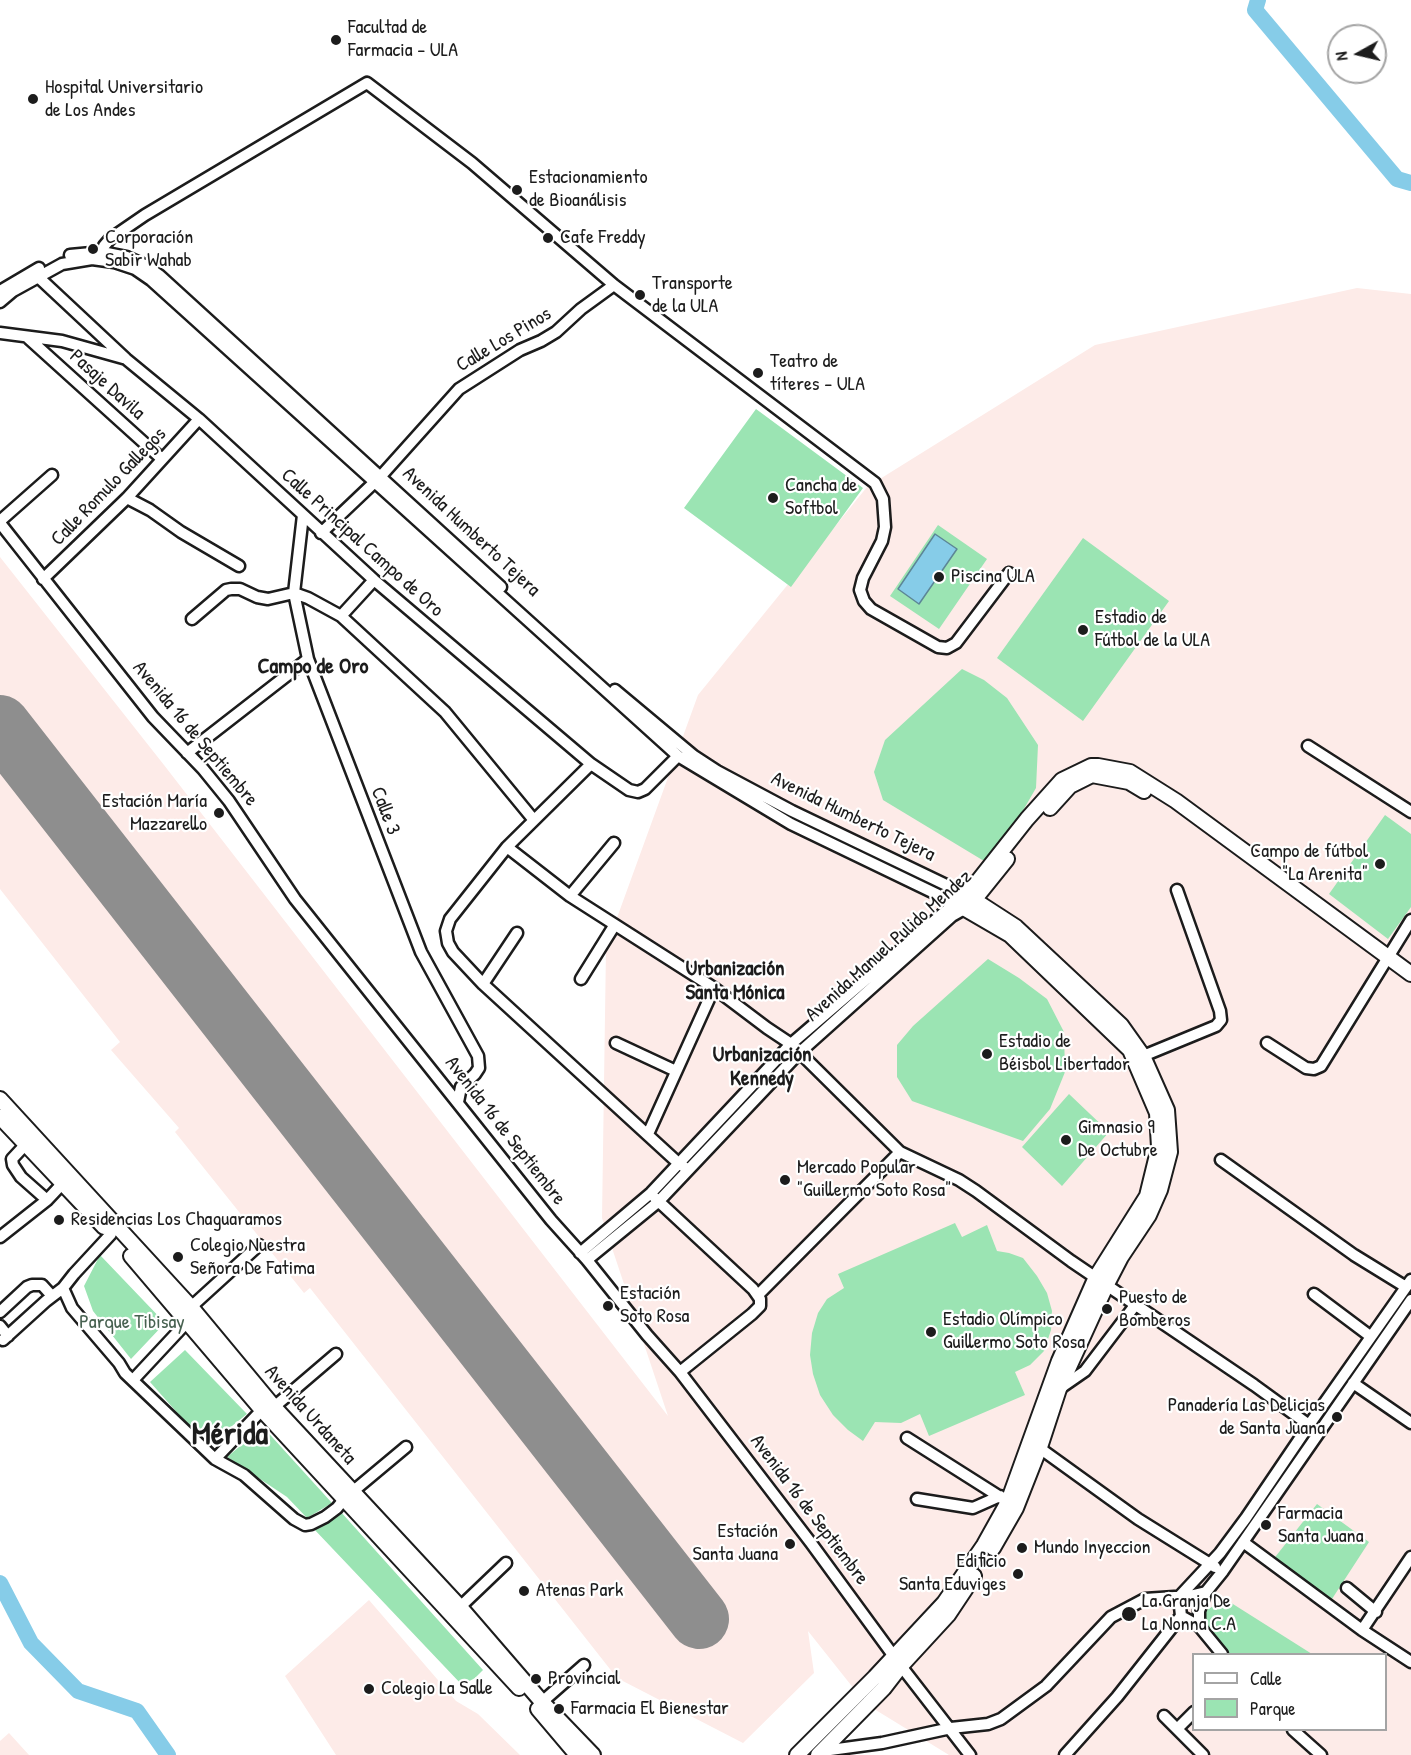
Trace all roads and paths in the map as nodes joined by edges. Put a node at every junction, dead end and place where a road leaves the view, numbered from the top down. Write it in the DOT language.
graph roads {
  1 [pos="102,252"];
  2 [pos="35,273"];
  3 [pos="614,285"];
  4 [pos="0,291"];
  5 [pos="0,302"];
  6 [pos="0,333"];
  7 [pos="27,337"];
  8 [pos="126,359"];
  9 [pos="199,419"];
  10 [pos="162,459"];
  11 [pos="52,475"];
  12 [pos="377,479"];
  13 [pos="127,498"];
  14 [pos="303,515"];
  15 [pos="0,522"];
  16 [pos="321,533"];
  17 [pos="239,566"];
  18 [pos="1009,573"];
  19 [pos="43,579"];
  20 [pos="374,580"];
  21 [pos="294,593"];
  22 [pos="341,616"];
  23 [pos="192,619"];
  24 [pos="308,659"];
  25 [pos="1308,746"];
  26 [pos="187,753"];
  27 [pos="678,756"];
  28 [pos="591,764"];
  29 [pos="1411,812"];
  30 [pos="533,819"];
  31 [pos="614,843"];
  32 [pos="507,847"];
  33 [pos="1177,890"];
  34 [pos="570,896"];
  35 [pos="965,901"];
  36 [pos="1411,920"];
  37 [pos="615,926"];
  38 [pos="517,933"];
  39 [pos="1385,961"];
  40 [pos="1411,974"];
  41 [pos="580,979"];
  42 [pos="483,984"];
  43 [pos="1411,984"];
  44 [pos="714,988"];
  45 [pos="616,1043"];
  46 [pos="1267,1043"];
  47 [pos="791,1044"];
  48 [pos="800,1053"];
  49 [pos="1143,1056"];
  50 [pos="676,1071"];
  51 [pos="0,1099"];
  52 [pos="458,1102"];
  53 [pos="0,1117"];
  54 [pos="648,1134"];
  55 [pos="26,1144"];
  56 [pos="900,1152"];
  57 [pos="1221,1160"];
  58 [pos="685,1167"];
  59 [pos="63,1183"];
  60 [pos="655,1198"];
  61 [pos="47,1200"];
  62 [pos="111,1234"];
  63 [pos="0,1237"];
  64 [pos="259,1245"];
  65 [pos="584,1256"];
  66 [pos="1101,1281"];
  67 [pos="1408,1283"];
  68 [pos="63,1288"];
  69 [pos="758,1294"];
  70 [pos="1314,1294"];
  71 [pos="52,1296"];
  72 [pos="1411,1300"];
  73 [pos="1136,1304"];
  74 [pos="190,1307"];
  75 [pos="1,1308"];
  76 [pos="188,1321"];
  77 [pos="0,1326"];
  78 [pos="1370,1336"];
  79 [pos="336,1354"];
  80 [pos="680,1372"];
  81 [pos="133,1380"];
  82 [pos="1353,1383"];
  83 [pos="1059,1389"];
  84 [pos="268,1408"];
  85 [pos="1411,1423"];
  86 [pos="1309,1425"];
  87 [pos="907,1438"];
  88 [pos="1035,1445"];
  89 [pos="406,1447"];
  90 [pos="215,1459"];
  91 [pos="349,1495"];
  92 [pos="917,1499"];
  93 [pos="1004,1499"];
  94 [pos="1243,1542"];
  95 [pos="1411,1557"];
  96 [pos="506,1563"];
  97 [pos="1210,1564"];
  98 [pos="1223,1571"];
  99 [pos="1347,1588"];
  100 [pos="1206,1592"];
  101 [pos="1179,1597"];
  102 [pos="460,1606"];
  103 [pos="1376,1612"];
  104 [pos="1181,1616"];
  105 [pos="1199,1626"];
  106 [pos="1362,1630"];
  107 [pos="1221,1653"];
  108 [pos="897,1661"];
  109 [pos="1411,1662"];
  110 [pos="584,1665"];
  111 [pos="542,1702"];
  112 [pos="1192,1714"];
  113 [pos="1164,1716"];
  114 [pos="951,1728"];
  115 [pos="1177,1729"];
  116 [pos="1294,1731"];
  117 [pos="820,1753"];
  118 [pos="577,1755"];
  119 [pos="593,1755"];
  120 [pos="797,1755"];
  121 [pos="970,1755"];
  122 [pos="1065,1755"];
  123 [pos="1203,1755"];
  124 [pos="1321,1755"];
  1 -- 2 [label="street, Avenida Humberto Tejera"];
  1 -- 3 [label="street"];
  1 -- 12 [label="street, Avenida Humberto Tejera"];
  2 -- 4 [label="street, Avenida Humberto Tejera"];
  2 -- 5 [label="street, Avenida Humberto Tejera"];
  2 -- 8 [label="street, Calle Principal Campo de Oro"];
  2 -- 12 [label="street, Avenida Humberto Tejera"];
  3 -- 12 [label="street, Calle Los Pinos"];
  3 -- 18 [label="street"];
  6 -- 7 [label="street"];
  7 -- 8 [label="street"];
  7 -- 10 [label="street, Pasaje Davila"];
  8 -- 9 [label="street, Calle Principal Campo de Oro"];
  9 -- 10 [label="street, Calle Romulo Gallegos"];
  9 -- 14 [label="street, Calle Principal Campo de Oro"];
  10 -- 13 [label="street, Calle Romulo Gallegos"];
  11 -- 15 [label="street"];
  12 -- 16 [label="street, Calle Los Pinos"];
  12 -- 27 [label="street, Avenida Humberto Tejera"];
  12 -- 35 [label="street, Avenida Humberto Tejera"];
  13 -- 17 [label="street"];
  13 -- 19 [label="street, Calle Romulo Gallegos"];
  14 -- 16 [label="street, Calle Principal Campo de Oro"];
  14 -- 21 [label="street, Calle 3"];
  15 -- 19 [label="street, Avenida 16 de Septiembre"];
  16 -- 20 [label="street, Calle Principal Campo de Oro"];
  19 -- 26 [label="street, Avenida 16 de Septiembre"];
  20 -- 22 [label="street"];
  20 -- 28 [label="street, Calle Principal Campo de Oro"];
  21 -- 22 [label="street"];
  21 -- 23 [label="street"];
  21 -- 24 [label="street, Calle 3"];
  22 -- 30 [label="street"];
  24 -- 26 [label="street"];
  24 -- 52 [label="street, Calle 3"];
  25 -- 29 [label="street"];
  26 -- 52 [label="street, Avenida 16 de Septiembre"];
  27 -- 28 [label="street, Calle Principal Campo de Oro"];
  27 -- 35 [label="street, Avenida Humberto Tejera"];
  28 -- 30 [label="street"];
  30 -- 32 [label="street"];
  31 -- 34 [label="street"];
  32 -- 34 [label="street"];
  32 -- 42 [label="street"];
  33 -- 49 [label="street"];
  34 -- 37 [label="street"];
  35 -- 39 [label="street, Avenida Manuel Pulido Mendez"];
  35 -- 47 [label="street"];
  35 -- 48 [label="street, Avenida Manuel Pulido Mendez"];
  35 -- 49 [label="street, Avenida Humberto Tejera"];
  35 -- 66 [label="street, Avenida Humberto Tejera"];
  36 -- 39 [label="street"];
  37 -- 41 [label="street"];
  37 -- 44 [label="street"];
  38 -- 42 [label="street"];
  39 -- 40 [label="street"];
  39 -- 43 [label="street, Avenida Manuel Pulido Mendez"];
  39 -- 46 [label="street"];
  42 -- 54 [label="street"];
  44 -- 47 [label="street"];
  44 -- 50 [label="street"];
  45 -- 50 [label="street"];
  47 -- 48 [label="street"];
  47 -- 58 [label="street"];
  48 -- 56 [label="street"];
  48 -- 58 [label="street, Avenida Manuel Pulido Mendez"];
  49 -- 66 [label="street, Avenida Humberto Tejera"];
  50 -- 54 [label="street"];
  51 -- 74 [label="street, Avenida Urdaneta"];
  52 -- 65 [label="street, Avenida 16 de Septiembre"];
  53 -- 55 [label="street, Avenida Urdaneta"];
  54 -- 58 [label="street"];
  55 -- 59 [label="street, Avenida Urdaneta"];
  55 -- 61 [label="street"];
  56 -- 66 [label="street"];
  56 -- 69 [label="street"];
  57 -- 67 [label="street"];
  58 -- 60 [label="street, Avenida Manuel Pulido Mendez"];
  59 -- 61 [label="street"];
  59 -- 62 [label="street, Avenida Urdaneta"];
  60 -- 65 [label="street, Avenida Manuel Pulido Mendez"];
  60 -- 69 [label="street"];
  61 -- 63 [label="street"];
  62 -- 68 [label="street"];
  62 -- 76 [label="street, Avenida Urdaneta"];
  64 -- 74 [label="street"];
  65 -- 80 [label="street, Avenida 16 de Septiembre"];
  66 -- 73 [label="street"];
  66 -- 83 [label="street, Avenida Humberto Tejera"];
  66 -- 88 [label="street, Avenida Humberto Tejera"];
  67 -- 78 [label="street"];
  68 -- 71 [label="street"];
  68 -- 81 [label="street"];
  69 -- 80 [label="street"];
  70 -- 78 [label="street"];
  71 -- 75 [label="street"];
  71 -- 77 [label="street"];
  72 -- 82 [label="street"];
  73 -- 83 [label="street"];
  73 -- 86 [label="street"];
  74 -- 84 [label="street, Avenida Urdaneta"];
  76 -- 81 [label="street"];
  76 -- 84 [label="street, Avenida Urdaneta"];
  78 -- 86 [label="street"];
  79 -- 84 [label="street"];
  80 -- 108 [label="street, Avenida 16 de Septiembre"];
  81 -- 90 [label="street"];
  82 -- 85 [label="street"];
  82 -- 94 [label="street"];
  83 -- 88 [label="street, Avenida Humberto Tejera"];
  84 -- 90 [label="street"];
  84 -- 91 [label="street, Avenida Urdaneta"];
  86 -- 97 [label="street"];
  87 -- 93 [label="street"];
  88 -- 93 [label="street, Avenida Humberto Tejera"];
  88 -- 97 [label="street"];
  88 -- 108 [label="street, Avenida Humberto Tejera"];
  89 -- 91 [label="street"];
  90 -- 91 [label="street"];
  91 -- 102 [label="street, Avenida Urdaneta"];
  91 -- 118 [label="street, Avenida Urdaneta"];
  92 -- 93 [label="street"];
  93 -- 108 [label="street, Avenida Humberto Tejera"];
  94 -- 98 [label="street"];
  94 -- 106 [label="street"];
  95 -- 103 [label="street"];
  96 -- 102 [label="street"];
  97 -- 98 [label="street"];
  97 -- 101 [label="street"];
  98 -- 100 [label="street"];
  99 -- 103 [label="street"];
  100 -- 101 [label="street"];
  100 -- 105 [label="street"];
  101 -- 104 [label="street"];
  101 -- 114 [label="street"];
  102 -- 111 [label="street, Avenida Urdaneta"];
  103 -- 106 [label="street"];
  104 -- 105 [label="street"];
  104 -- 122 [label="street"];
  105 -- 107 [label="street"];
  106 -- 109 [label="street"];
  108 -- 114 [label="street, Avenida 16 de Septiembre"];
  108 -- 117 [label="street"];
  108 -- 120 [label="street"];
  110 -- 111 [label="street"];
  111 -- 119 [label="street, Avenida Urdaneta"];
  112 -- 115 [label="street"];
  113 -- 115 [label="street"];
  114 -- 117 [label="street"];
  114 -- 121 [label="street, Avenida 16 de Septiembre"];
  115 -- 123 [label="street"];
  116 -- 124 [label="street"];
}
